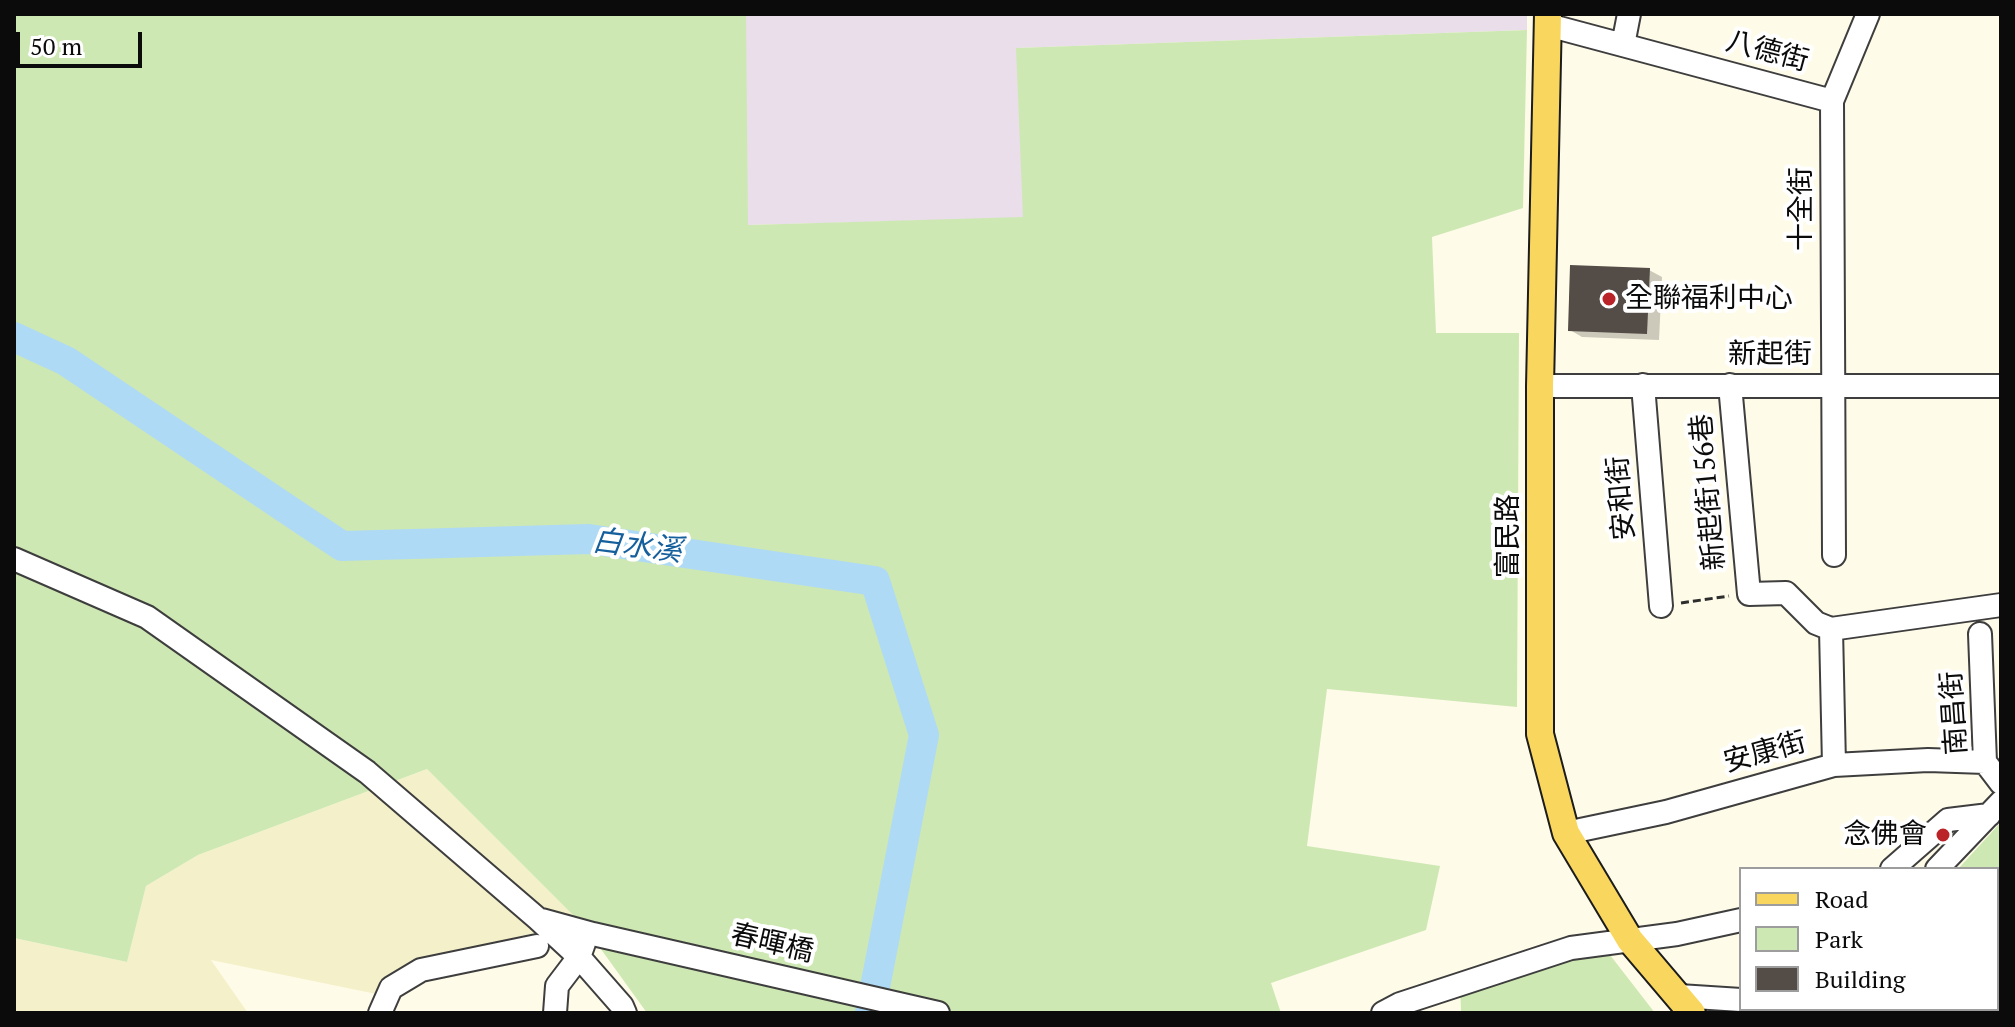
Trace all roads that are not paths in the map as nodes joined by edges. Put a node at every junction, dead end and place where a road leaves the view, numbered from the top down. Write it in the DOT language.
graph roads {
  1 [pos="1629,14"];
  2 [pos="1868,14"];
  3 [pos="1548,20"];
  4 [pos="1623,45"];
  5 [pos="1832,101"];
  6 [pos="1643,385"];
  7 [pos="1730,385"];
  8 [pos="1833,385"];
  9 [pos="1540,386"];
  10 [pos="2001,386"];
  11 [pos="1834,555"];
  12 [pos="14,559"];
  13 [pos="2001,605"];
  14 [pos="1661,606"];
  15 [pos="1831,629"];
  16 [pos="1980,634"];
  17 [pos="1985,762"];
  18 [pos="1834,765"];
  19 [pos="2001,783"];
  20 [pos="1995,808"];
  21 [pos="1566,833"];
  22 [pos="1894,867"];
  23 [pos="1939,867"];
  24 [pos="538,919"];
  25 [pos="1739,920"];
  26 [pos="593,934"];
  27 [pos="1630,940"];
  28 [pos="537,946"];
  29 [pos="579,957"];
  30 [pos="1739,1000"];
  31 [pos="1686,1005"];
  32 [pos="380,1013"];
  33 [pos="555,1013"];
  34 [pos="625,1013"];
  35 [pos="938,1013"];
  36 [pos="1383,1013"];
  1 -- 4 [label="street"];
  2 -- 5 [label="street, 十全街"];
  3 -- 4 [label="street, 八德街"];
  3 -- 9 [label="main road, 富民路"];
  4 -- 5 [label="street, 八德街"];
  5 -- 8 [label="street, 十全街"];
  6 -- 7 [label="street, 新起街"];
  6 -- 9 [label="street, 新起街"];
  6 -- 14 [label="street, 安和街"];
  7 -- 8 [label="street, 新起街"];
  7 -- 15 [label="street, 新起街156巷"];
  8 -- 10 [label="street, 新起街"];
  8 -- 11 [label="street, 十全街"];
  9 -- 21 [label="main road, 富民路"];
  12 -- 24 [label="street"];
  13 -- 15 [label="street"];
  15 -- 18 [label="street"];
  16 -- 17 [label="street, 南昌街"];
  17 -- 18 [label="street, 安康街"];
  17 -- 19 [label="street, 南昌街"];
  18 -- 21 [label="street, 安康街"];
  20 -- 22 [label="street"];
  20 -- 23 [label="street"];
  21 -- 27 [label="main road, 富民路"];
  24 -- 26 [label="street, 春暉橋"];
  24 -- 29 [label="street"];
  25 -- 27 [label="street"];
  26 -- 29 [label="street"];
  26 -- 35 [label="street, 春暉橋"];
  27 -- 31 [label="main road, 富民路"];
  27 -- 36 [label="street"];
  28 -- 32 [label="street"];
  29 -- 33 [label="street"];
  29 -- 34 [label="street"];
  30 -- 31 [label="street"];
}
